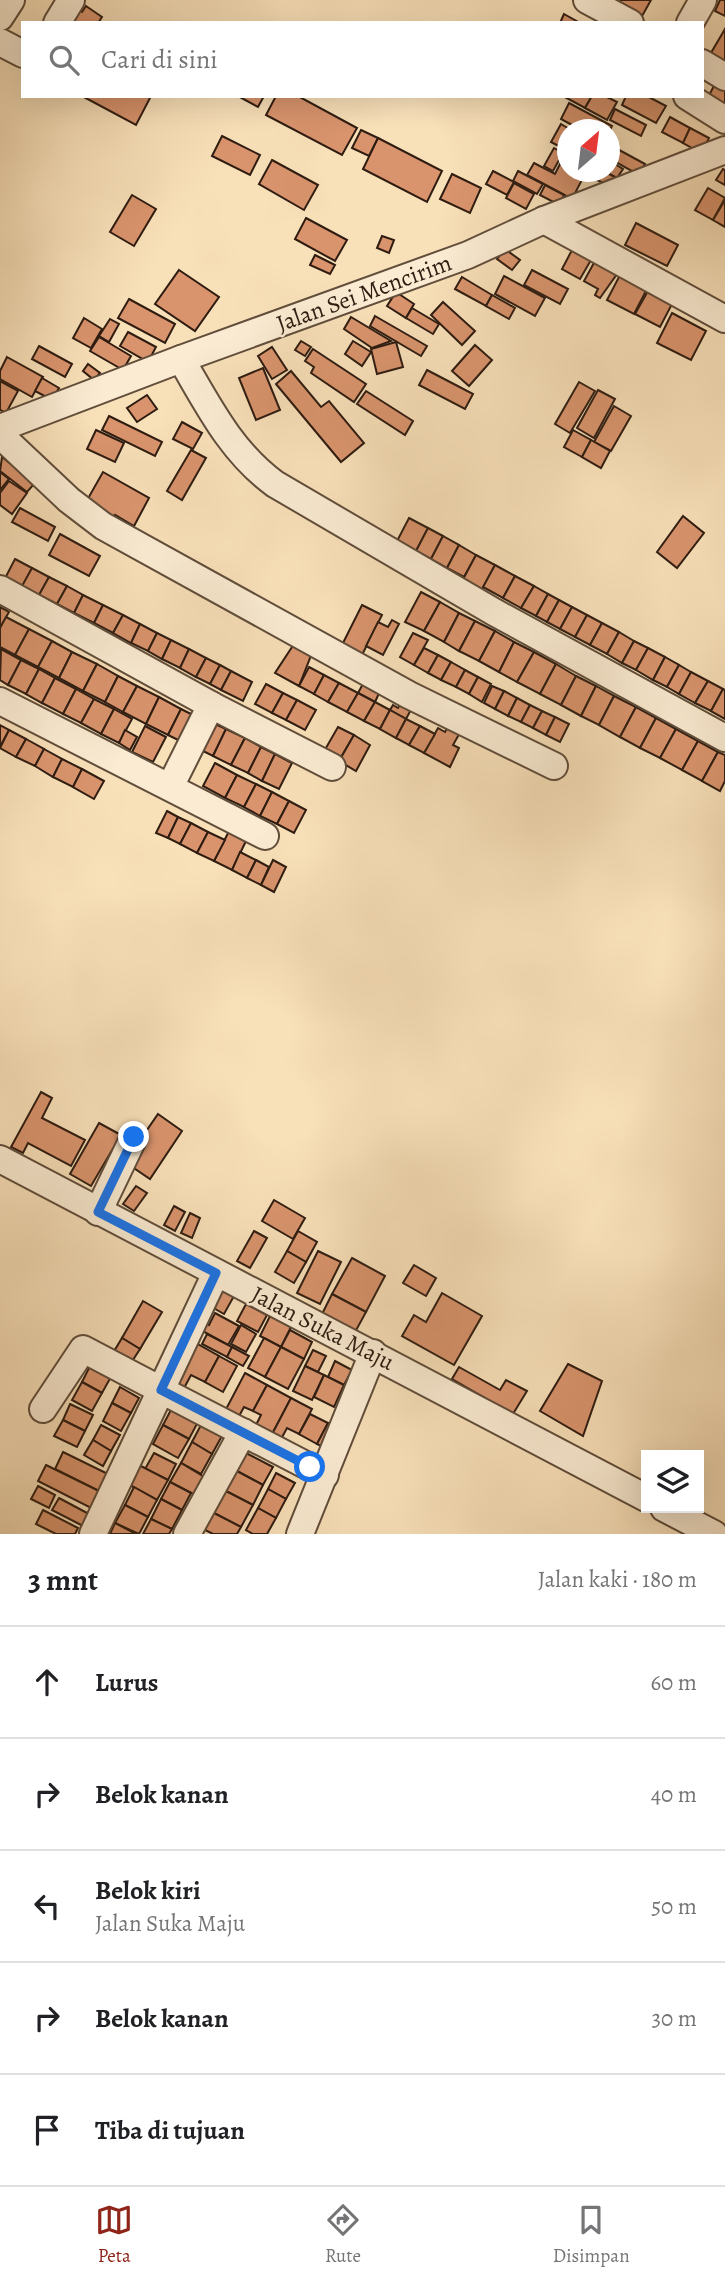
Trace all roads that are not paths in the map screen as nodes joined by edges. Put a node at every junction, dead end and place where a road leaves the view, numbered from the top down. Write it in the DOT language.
graph roads {
  1 [pos="11,0"];
  2 [pos="71,0"];
  3 [pos="587,0"];
  4 [pos="703,0"];
  5 [pos="0,17"];
  6 [pos="58,21"];
  7 [pos="625,21"];
  8 [pos="691,21"];
  9 [pos="0,42"];
  10 [pos="21,53"];
  11 [pos="704,64"];
  12 [pos="725,77"];
  13 [pos="690,98"];
  14 [pos="725,120"];
  15 [pos="725,150"];
  16 [pos="544,220"];
  17 [pos="725,319"];
  18 [pos="181,359"];
  19 [pos="0,428"];
  20 [pos="0,435"];
  21 [pos="0,589"];
  22 [pos="0,701"];
  23 [pos="211,705"];
  24 [pos="725,738"];
  25 [pos="554,766"];
  26 [pos="332,767"];
  27 [pos="171,785"];
  28 [pos="265,836"];
  29 [pos="134,1137"];
  30 [pos="0,1159"];
  31 [pos="98,1212"];
  32 [pos="216,1273"];
  33 [pos="373,1353"];
  34 [pos="161,1390"];
  35 [pos="43,1409"];
  36 [pos="243,1432"];
  37 [pos="325,1475"];
  38 [pos="641,1495"];
  39 [pos="674,1513"];
  40 [pos="93,1534"];
  41 [pos="187,1534"];
  42 [pos="300,1534"];
  43 [pos="714,1534"];
  1 -- 5 [label="street"];
  2 -- 6 [label="street"];
  3 -- 7 [label="street"];
  4 -- 8 [label="street"];
  9 -- 10 [label="street"];
  11 -- 12 [label="street"];
  13 -- 14 [label="street"];
  15 -- 16 [label="street, Jalan Sei Mencirim"];
  16 -- 17 [label="street"];
  16 -- 18 [label="street, Jalan Sei Mencirim"];
  18 -- 19 [label="street, Jalan Sei Mencirim"];
  18 -- 24 [label="street"];
  20 -- 25 [label="street"];
  21 -- 23 [label="street"];
  22 -- 27 [label="street"];
  23 -- 26 [label="street"];
  23 -- 27 [label="street"];
  27 -- 28 [label="street"];
  29 -- 31 [label="street"];
  30 -- 31 [label="street, Jalan Suka Maju"];
  31 -- 32 [label="street, Jalan Suka Maju"];
  32 -- 33 [label="street, Jalan Suka Maju"];
  32 -- 34 [label="street"];
  33 -- 37 [label="street"];
  33 -- 38 [label="street, Jalan Suka Maju"];
  34 -- 35 [label="street"];
  34 -- 36 [label="street"];
  34 -- 40 [label="street"];
  36 -- 37 [label="street"];
  36 -- 41 [label="street"];
  37 -- 42 [label="street"];
  39 -- 43 [label="street"];
}
